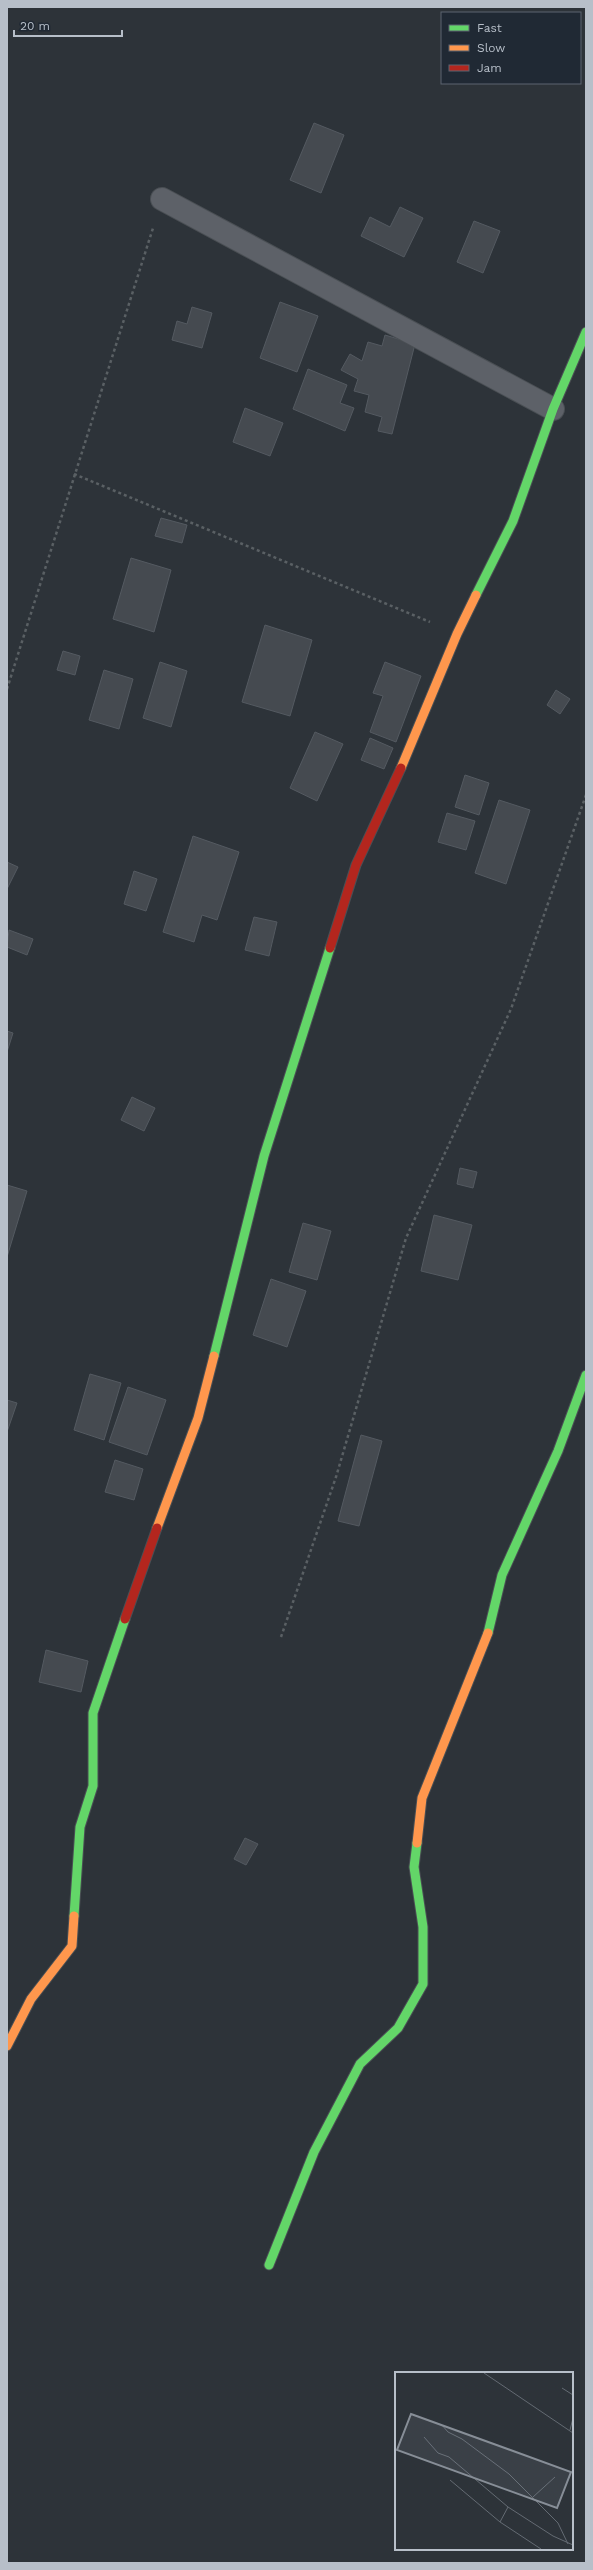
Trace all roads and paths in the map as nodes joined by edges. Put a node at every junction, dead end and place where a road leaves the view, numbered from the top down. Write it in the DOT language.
graph roads {
  1 [pos="162,198"];
  2 [pos="586,332"];
  3 [pos="553,409"];
  4 [pos="74,474"];
  5 [pos="457,634"];
  6 [pos="7,689"];
  7 [pos="586,795"];
  8 [pos="586,1374"];
  9 [pos="281,1637"];
  10 [pos="7,2046"];
  11 [pos="269,2265"];
  1 -- 3 [label="street"];
  1 -- 4 [label="path"];
  2 -- 3 [label="street"];
  3 -- 5 [label="street"];
  4 -- 5 [label="path"];
  4 -- 6 [label="path"];
  5 -- 10 [label="street"];
  7 -- 9 [label="path"];
  8 -- 11 [label="street"];
}
